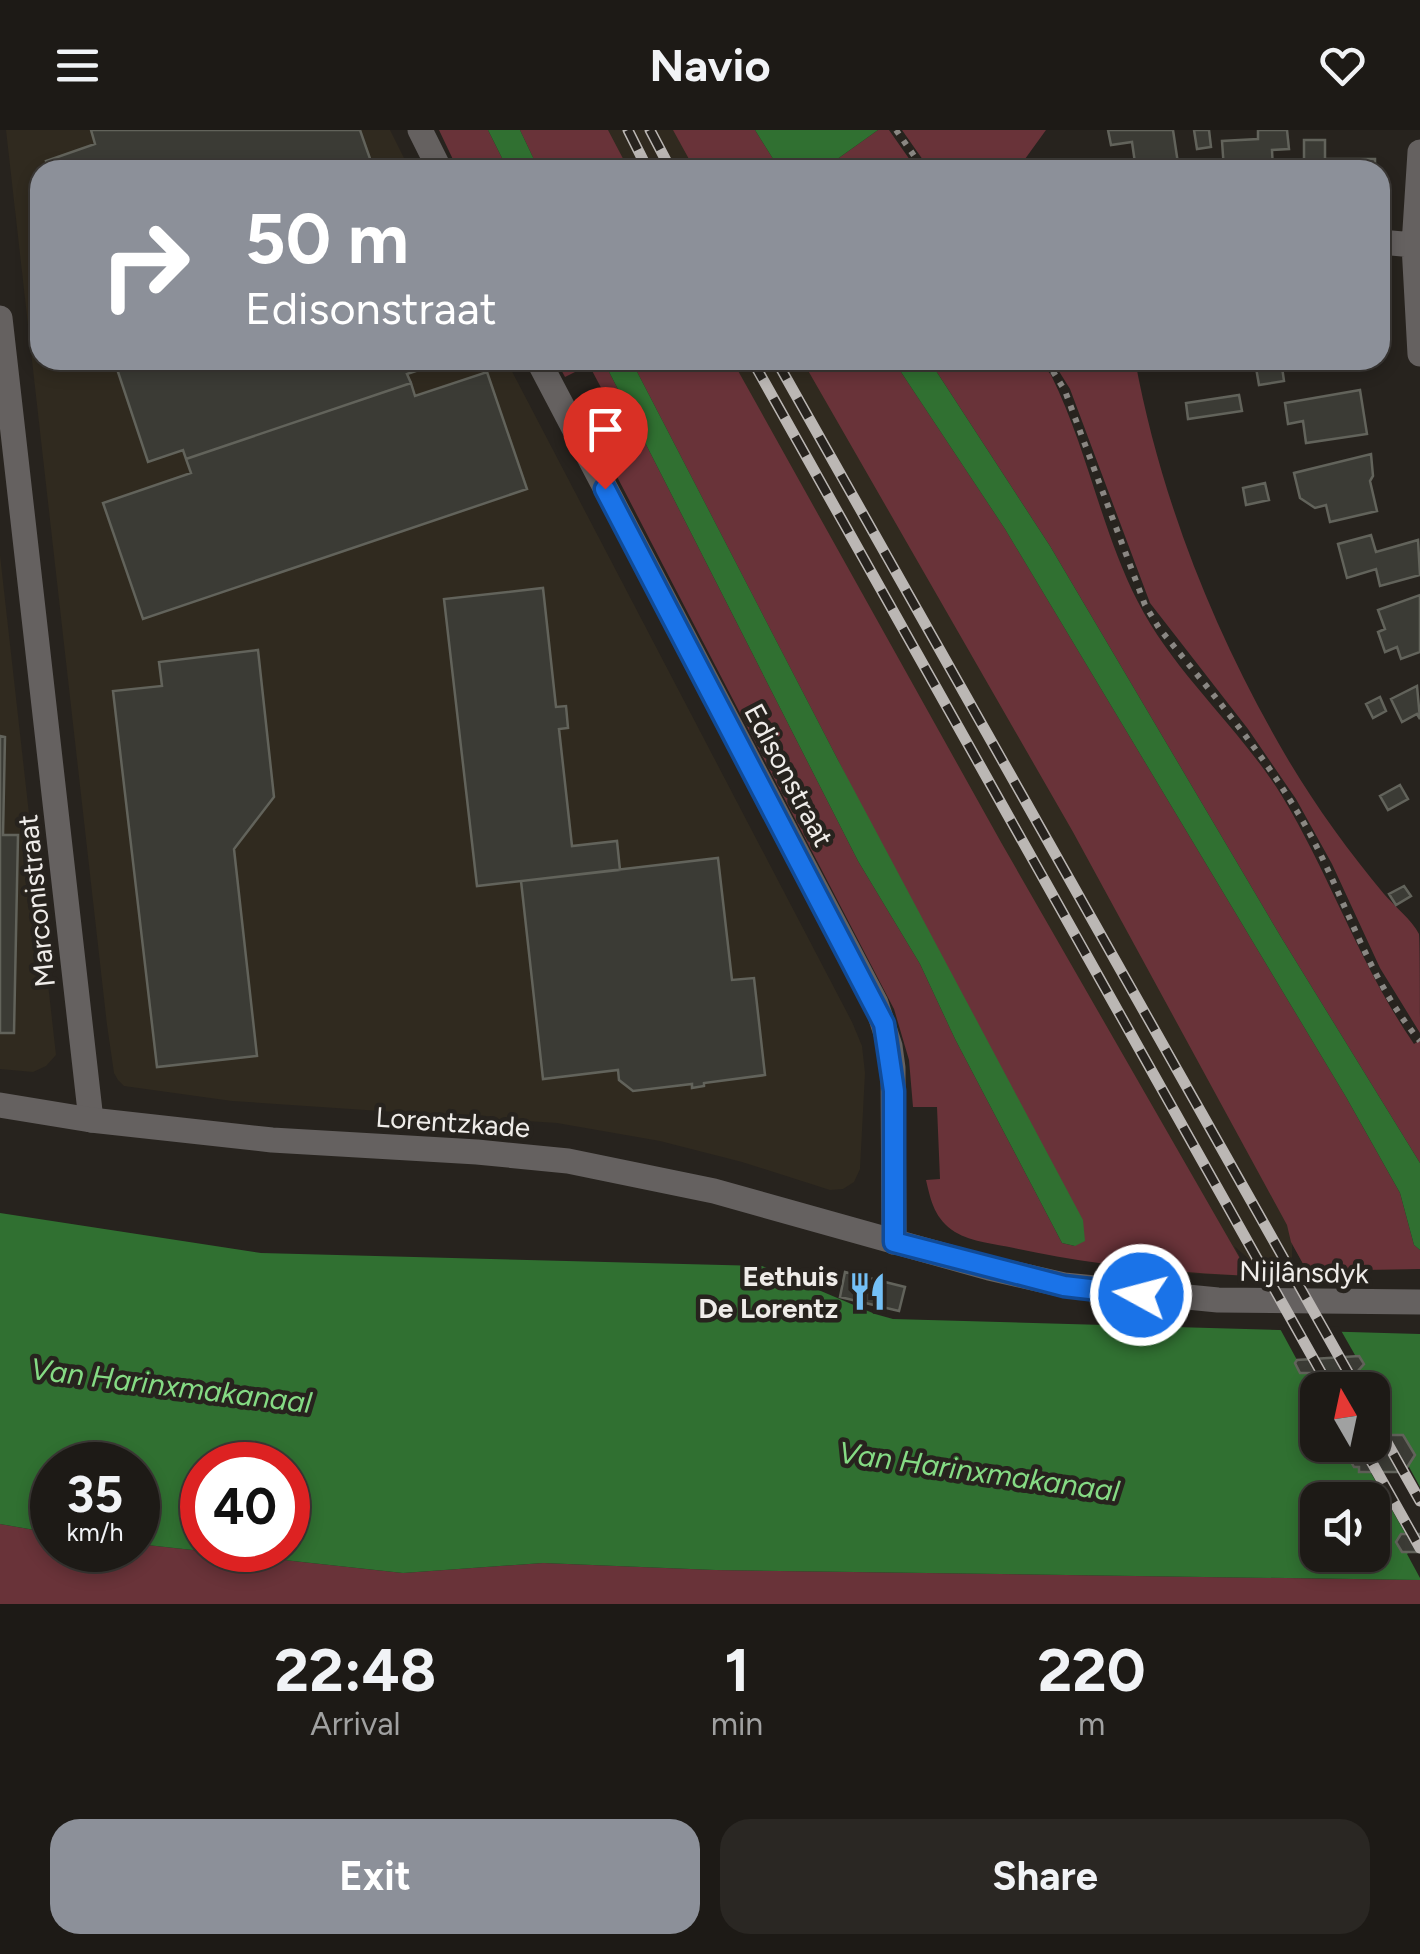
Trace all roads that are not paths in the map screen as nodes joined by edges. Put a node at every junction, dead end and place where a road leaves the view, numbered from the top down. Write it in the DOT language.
graph roads {
  1 [pos="420,130"];
  2 [pos="1420,152"];
  3 [pos="435,160"];
  4 [pos="1390,243"];
  5 [pos="1414,245"];
  6 [pos="0,318"];
  7 [pos="1420,354"];
  8 [pos="543,370"];
  9 [pos="0,1105"];
  10 [pos="91,1120"];
  11 [pos="894,1242"];
  12 [pos="1420,1302"];
  1 -- 3 [label="street"];
  2 -- 5 [label="street"];
  4 -- 5 [label="street"];
  5 -- 7 [label="street"];
  6 -- 10 [label="street, Marconistraat"];
  8 -- 11 [label="street, Edisonstraat"];
  9 -- 10 [label="street, Lorentzkade"];
  10 -- 11 [label="street, Lorentzkade"];
  11 -- 12 [label="street, Nijlânsdyk"];
}
